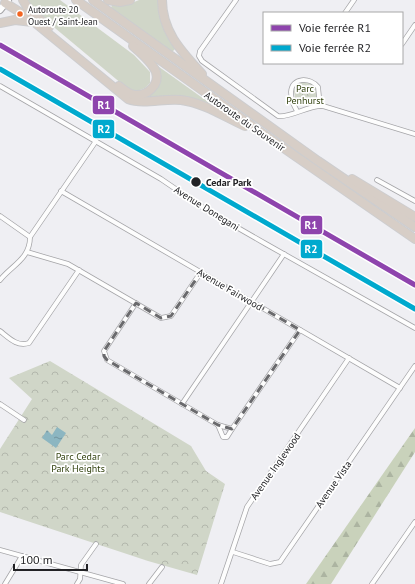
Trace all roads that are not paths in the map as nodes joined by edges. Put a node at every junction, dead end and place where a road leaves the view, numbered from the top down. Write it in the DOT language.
graph roads {
  1 [pos="23,0"];
  2 [pos="76,0"];
  3 [pos="93,0"];
  4 [pos="108,0"];
  5 [pos="130,0"];
  6 [pos="162,0"];
  7 [pos="236,0"];
  8 [pos="354,0"];
  9 [pos="3,3"];
  10 [pos="345,12"];
  11 [pos="34,22"];
  12 [pos="0,23"];
  13 [pos="415,25"];
  14 [pos="119,31"];
  15 [pos="403,43"];
  16 [pos="0,86"];
  17 [pos="215,88"];
  18 [pos="320,106"];
  19 [pos="297,111"];
  20 [pos="262,133"];
  21 [pos="415,134"];
  22 [pos="96,141"];
  23 [pos="318,161"];
  24 [pos="377,180"];
  25 [pos="61,191"];
  26 [pos="415,201"];
  27 [pos="0,216"];
  28 [pos="415,216"];
  29 [pos="415,227"];
  30 [pos="30,237"];
  31 [pos="415,239"];
  32 [pos="27,252"];
  33 [pos="284,254"];
  34 [pos="78,270"];
  35 [pos="201,272"];
  36 [pos="0,280"];
  37 [pos="252,302"];
  38 [pos="136,303"];
  39 [pos="415,328"];
  40 [pos="300,330"];
  41 [pos="0,331"];
  42 [pos="349,358"];
  43 [pos="415,366"];
  44 [pos="400,388"];
  45 [pos="0,404"];
  46 [pos="182,404"];
  47 [pos="24,420"];
  48 [pos="218,425"];
  49 [pos="232,430"];
  50 [pos="415,522"];
  51 [pos="96,544"];
  52 [pos="0,550"];
  53 [pos="233,552"];
  54 [pos="22,556"];
  55 [pos="162,566"];
  56 [pos="81,572"];
  57 [pos="5,584"];
  58 [pos="77,584"];
  59 [pos="123,584"];
  60 [pos="149,584"];
  61 [pos="221,584"];
  62 [pos="372,584"];
  1 -- 14 [label="highway"];
  2 -- 14 [label="highway, Autoroute du Souvenir"];
  3 -- 17 [label="highway, Autoroute du Souvenir"];
  4 -- 5 [label="highway"];
  6 -- 17 [label="highway"];
  7 -- 19 [label="street"];
  8 -- 10 [label="street"];
  9 -- 11 [label="highway"];
  11 -- 12 [label="highway"];
  11 -- 20 [label="highway"];
  13 -- 15 [label="street"];
  14 -- 20 [label="highway, Autoroute du Souvenir"];
  16 -- 22 [label="street, Avenue Donegani"];
  17 -- 23 [label="highway, Autoroute du Souvenir"];
  18 -- 19 [label="street"];
  18 -- 19 [label="street"];
  18 -- 21 [label="street"];
  20 -- 31 [label="highway, Autoroute du Souvenir"];
  22 -- 25 [label="street"];
  22 -- 33 [label="street, Avenue Donegani"];
  23 -- 28 [label="highway"];
  23 -- 29 [label="highway, Autoroute du Souvenir"];
  24 -- 26 [label="street"];
  25 -- 30 [label="street"];
  25 -- 35 [label="street, Avenue Fairwood"];
  27 -- 30 [label="street"];
  30 -- 32 [label="street"];
  32 -- 34 [label="street"];
  32 -- 36 [label="street"];
  33 -- 37 [label="street"];
  33 -- 39 [label="street, Avenue Donegani"];
  34 -- 38 [label="street"];
  34 -- 41 [label="street"];
  35 -- 37 [label="street, Avenue Fairwood"];
  35 -- 38 [label="street"];
  37 -- 40 [label="street, Avenue Fairwood"];
  37 -- 46 [label="street"];
  38 -- 46 [label="street"];
  40 -- 42 [label="street, Avenue Fairwood"];
  40 -- 49 [label="street"];
  42 -- 44 [label="street, Avenue Fairwood"];
  42 -- 53 [label="street, Avenue Inglewood"];
  43 -- 44 [label="street, Avenue Vista"];
  44 -- 53 [label="street, Avenue Vista"];
  45 -- 47 [label="street"];
  46 -- 48 [label="street"];
  48 -- 49 [label="street"];
  48 -- 49 [label="street"];
  50 -- 62 [label="street"];
  51 -- 56 [label="street"];
  52 -- 54 [label="street"];
  53 -- 61 [label="street, Avenue Inglewood"];
  54 -- 56 [label="street"];
  54 -- 57 [label="street"];
  55 -- 60 [label="street"];
  56 -- 58 [label="street"];
  56 -- 59 [label="street"];
}
